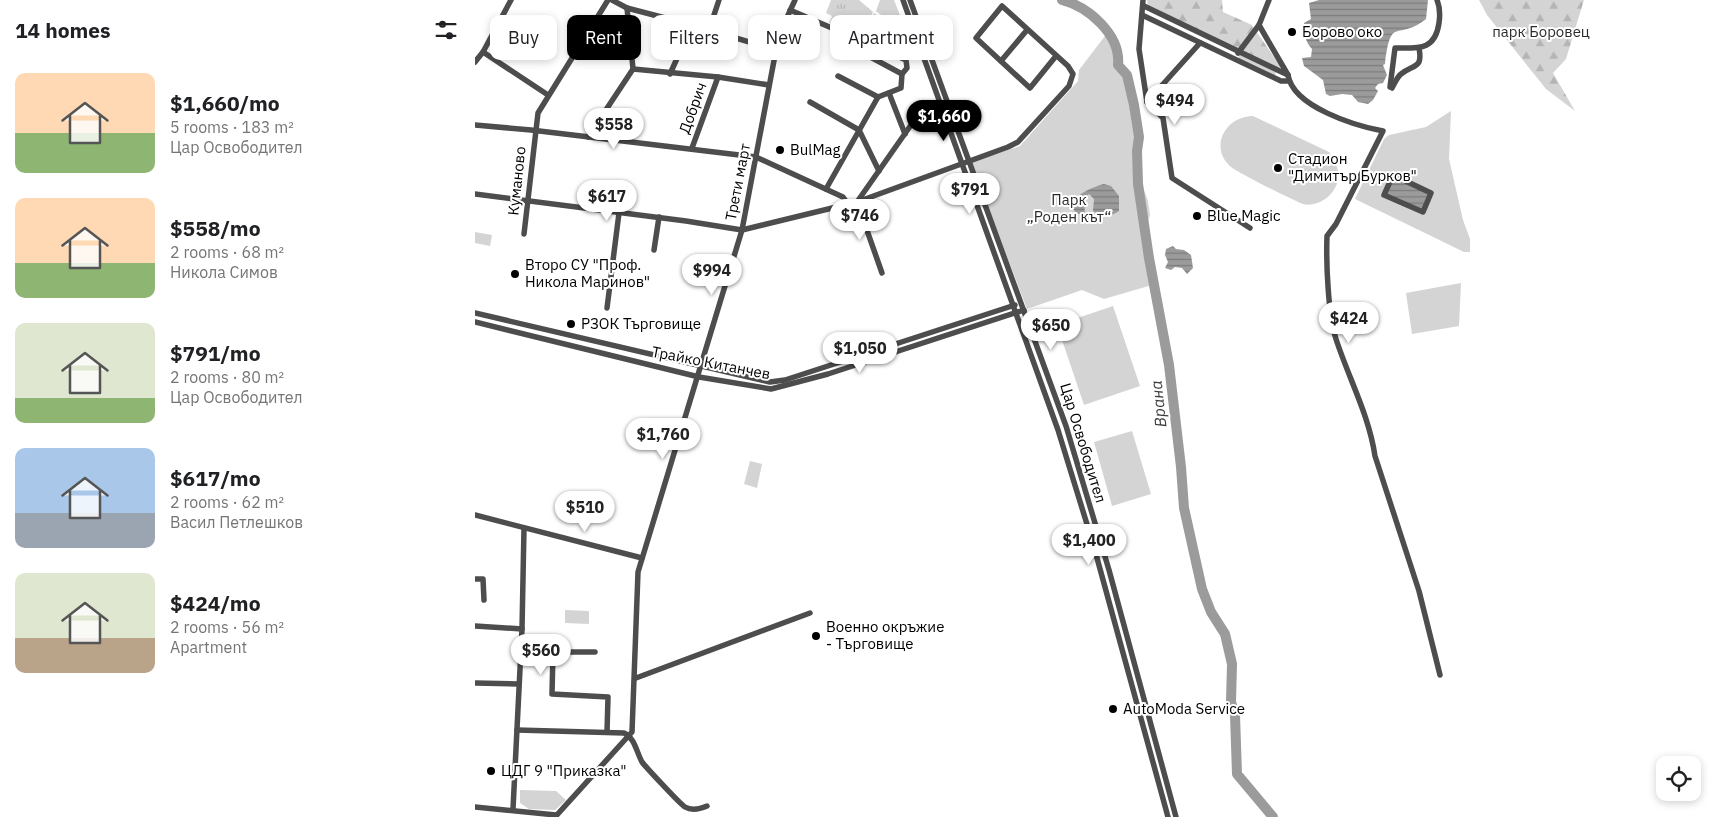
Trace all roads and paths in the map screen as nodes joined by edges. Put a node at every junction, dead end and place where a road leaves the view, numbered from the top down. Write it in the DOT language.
graph roads {
  1 [pos="511,0"];
  2 [pos="608,0"];
  3 [pos="612,0"];
  4 [pos="719,0"];
  5 [pos="795,0"];
  6 [pos="903,0"];
  7 [pos="911,0"];
  8 [pos="1269,0"];
  9 [pos="1437,0"];
  10 [pos="1143,3"];
  11 [pos="627,8"];
  12 [pos="790,10"];
  13 [pos="1155,12"];
  14 [pos="654,15"];
  15 [pos="714,15"];
  16 [pos="788,15"];
  17 [pos="1142,15"];
  18 [pos="1153,20"];
  19 [pos="1259,25"];
  20 [pos="1187,27"];
  21 [pos="1027,30"];
  22 [pos="1183,35"];
  23 [pos="1207,37"];
  24 [pos="1202,44"];
  25 [pos="1419,48"];
  26 [pos="483,52"];
  27 [pos="1239,52"];
  28 [pos="1055,56"];
  29 [pos="676,60"];
  30 [pos="773,60"];
  31 [pos="876,60"];
  32 [pos="1235,60"];
  33 [pos="1001,61"];
  34 [pos="475,62"];
  35 [pos="633,69"];
  36 [pos="670,74"];
  37 [pos="902,74"];
  38 [pos="1286,74"];
  39 [pos="838,76"];
  40 [pos="718,77"];
  41 [pos="1281,81"];
  42 [pos="1289,82"];
  43 [pos="769,86"];
  44 [pos="889,93"];
  45 [pos="548,95"];
  46 [pos="878,97"];
  47 [pos="810,102"];
  48 [pos="1147,102"];
  49 [pos="925,105"];
  50 [pos="475,126"];
  51 [pos="535,130"];
  52 [pos="859,130"];
  53 [pos="905,134"];
  54 [pos="588,137"];
  55 [pos="692,148"];
  56 [pos="756,157"];
  57 [pos="965,162"];
  58 [pos="879,171"];
  59 [pos="826,189"];
  60 [pos="475,194"];
  61 [pos="1384,195"];
  62 [pos="528,202"];
  63 [pos="857,202"];
  64 [pos="848,204"];
  65 [pos="619,212"];
  66 [pos="659,218"];
  67 [pos="1250,228"];
  68 [pos="741,230"];
  69 [pos="524,234"];
  70 [pos="653,250"];
  71 [pos="882,273"];
  72 [pos="1021,302"];
  73 [pos="1014,305"];
  74 [pos="607,308"];
  75 [pos="1024,310"];
  76 [pos="475,313"];
  77 [pos="1017,313"];
  78 [pos="475,322"];
  79 [pos="701,368"];
  80 [pos="699,376"];
  81 [pos="475,515"];
  82 [pos="524,528"];
  83 [pos="642,558"];
  84 [pos="475,579"];
  85 [pos="484,600"];
  86 [pos="810,613"];
  87 [pos="475,626"];
  88 [pos="522,628"];
  89 [pos="520,652"];
  90 [pos="553,652"];
  91 [pos="595,652"];
  92 [pos="1440,675"];
  93 [pos="636,678"];
  94 [pos="475,683"];
  95 [pos="518,684"];
  96 [pos="517,730"];
  97 [pos="607,732"];
  98 [pos="630,736"];
  99 [pos="707,806"];
  100 [pos="475,807"];
  101 [pos="513,809"];
  102 [pos="555,816"];
  103 [pos="1169,817"];
  104 [pos="1176,817"];
  1 -- 26 [label="street"];
  2 -- 45 [label="street, Куманово"];
  3 -- 11 [label="street"];
  4 -- 15 [label="street"];
  5 -- 12 [label="street, Трети март"];
  6 -- 57 [label="street, Цар Освободител"];
  7 -- 57 [label="street, Цар Освободител"];
  8 -- 19 [label="street"];
  9 -- 25 [label="street"];
  10 -- 13 [label="street"];
  10 -- 17 [label="street"];
  11 -- 14 [label="street"];
  11 -- 35 [label="street"];
  12 -- 16 [label="street, Трети март"];
  12 -- 37 [label="street"];
  13 -- 18 [label="street"];
  13 -- 20 [label="street"];
  17 -- 18 [label="street"];
  17 -- 48 [label="street"];
  18 -- 22 [label="street"];
  19 -- 27 [label="street"];
  19 -- 38 [label="street"];
  20 -- 22 [label="street"];
  20 -- 23 [label="street"];
  21 -- 28 [label="street"];
  21 -- 33 [label="street"];
  21 -- 33 [label="street"];
  22 -- 24 [label="street"];
  23 -- 24 [label="street"];
  23 -- 27 [label="street"];
  24 -- 32 [label="street"];
  24 -- 48 [label="street"];
  25 -- 25 [label="street"];
  26 -- 34 [label="street"];
  26 -- 45 [label="street"];
  27 -- 32 [label="street"];
  27 -- 38 [label="street"];
  28 -- 33 [label="street"];
  28 -- 57 [label="street"];
  29 -- 36 [label="street"];
  30 -- 43 [label="street, Трети март"];
  31 -- 37 [label="street"];
  32 -- 41 [label="street"];
  35 -- 36 [label="street"];
  35 -- 54 [label="street"];
  36 -- 40 [label="street"];
  37 -- 44 [label="street"];
  38 -- 41 [label="street"];
  38 -- 42 [label="street"];
  39 -- 46 [label="street"];
  40 -- 43 [label="street"];
  40 -- 55 [label="street, Добрич"];
  41 -- 42 [label="street"];
  42 -- 92 [label="street"];
  43 -- 56 [label="street, Трети март"];
  44 -- 46 [label="street"];
  44 -- 53 [label="street"];
  45 -- 51 [label="street, Куманово"];
  46 -- 52 [label="street"];
  47 -- 52 [label="street"];
  48 -- 67 [label="street"];
  49 -- 53 [label="street"];
  50 -- 51 [label="street"];
  51 -- 54 [label="street"];
  51 -- 62 [label="street, Куманово"];
  52 -- 58 [label="street"];
  52 -- 59 [label="street"];
  53 -- 58 [label="street"];
  54 -- 55 [label="street"];
  55 -- 56 [label="street"];
  56 -- 59 [label="street"];
  56 -- 68 [label="street, Трети март"];
  57 -- 63 [label="street"];
  57 -- 72 [label="street, Цар Освободител"];
  57 -- 73 [label="street, Цар Освободител"];
  58 -- 63 [label="street"];
  59 -- 64 [label="street"];
  60 -- 62 [label="street"];
  61 -- 61 [label="street"];
  62 -- 65 [label="street"];
  62 -- 69 [label="street, Куманово"];
  63 -- 64 [label="street"];
  63 -- 71 [label="street"];
  64 -- 68 [label="street"];
  65 -- 66 [label="street"];
  65 -- 74 [label="street"];
  66 -- 68 [label="street"];
  66 -- 70 [label="street"];
  68 -- 79 [label="street, Трети март"];
  72 -- 73 [label="street, Трайко Китанчев"];
  72 -- 75 [label="street, Цар Освободител"];
  73 -- 77 [label="street, Цар Освободител"];
  73 -- 79 [label="street, Трайко Китанчев"];
  75 -- 77 [label="street, Трайко Китанчев"];
  75 -- 104 [label="street, Цар Освободител"];
  76 -- 79 [label="street, Трайко Китанчев"];
  77 -- 80 [label="street, Трайко Китанчев"];
  77 -- 103 [label="street, Цар Освободител"];
  78 -- 80 [label="street, Трайко Китанчев"];
  79 -- 80 [label="street, Трети март"];
  80 -- 83 [label="street, Трети март"];
  81 -- 82 [label="street"];
  82 -- 83 [label="street"];
  82 -- 88 [label="street"];
  83 -- 93 [label="street, Трети март"];
  84 -- 85 [label="street"];
  86 -- 93 [label="street"];
  87 -- 88 [label="street"];
  88 -- 89 [label="street"];
  89 -- 90 [label="street"];
  89 -- 95 [label="street"];
  90 -- 91 [label="street"];
  90 -- 97 [label="street"];
  93 -- 98 [label="street, Трети март"];
  94 -- 95 [label="street"];
  95 -- 96 [label="street"];
  96 -- 97 [label="street"];
  96 -- 101 [label="street"];
  97 -- 98 [label="street"];
  98 -- 99 [label="street"];
  98 -- 102 [label="street"];
  100 -- 101 [label="street"];
  101 -- 102 [label="street"];
}
